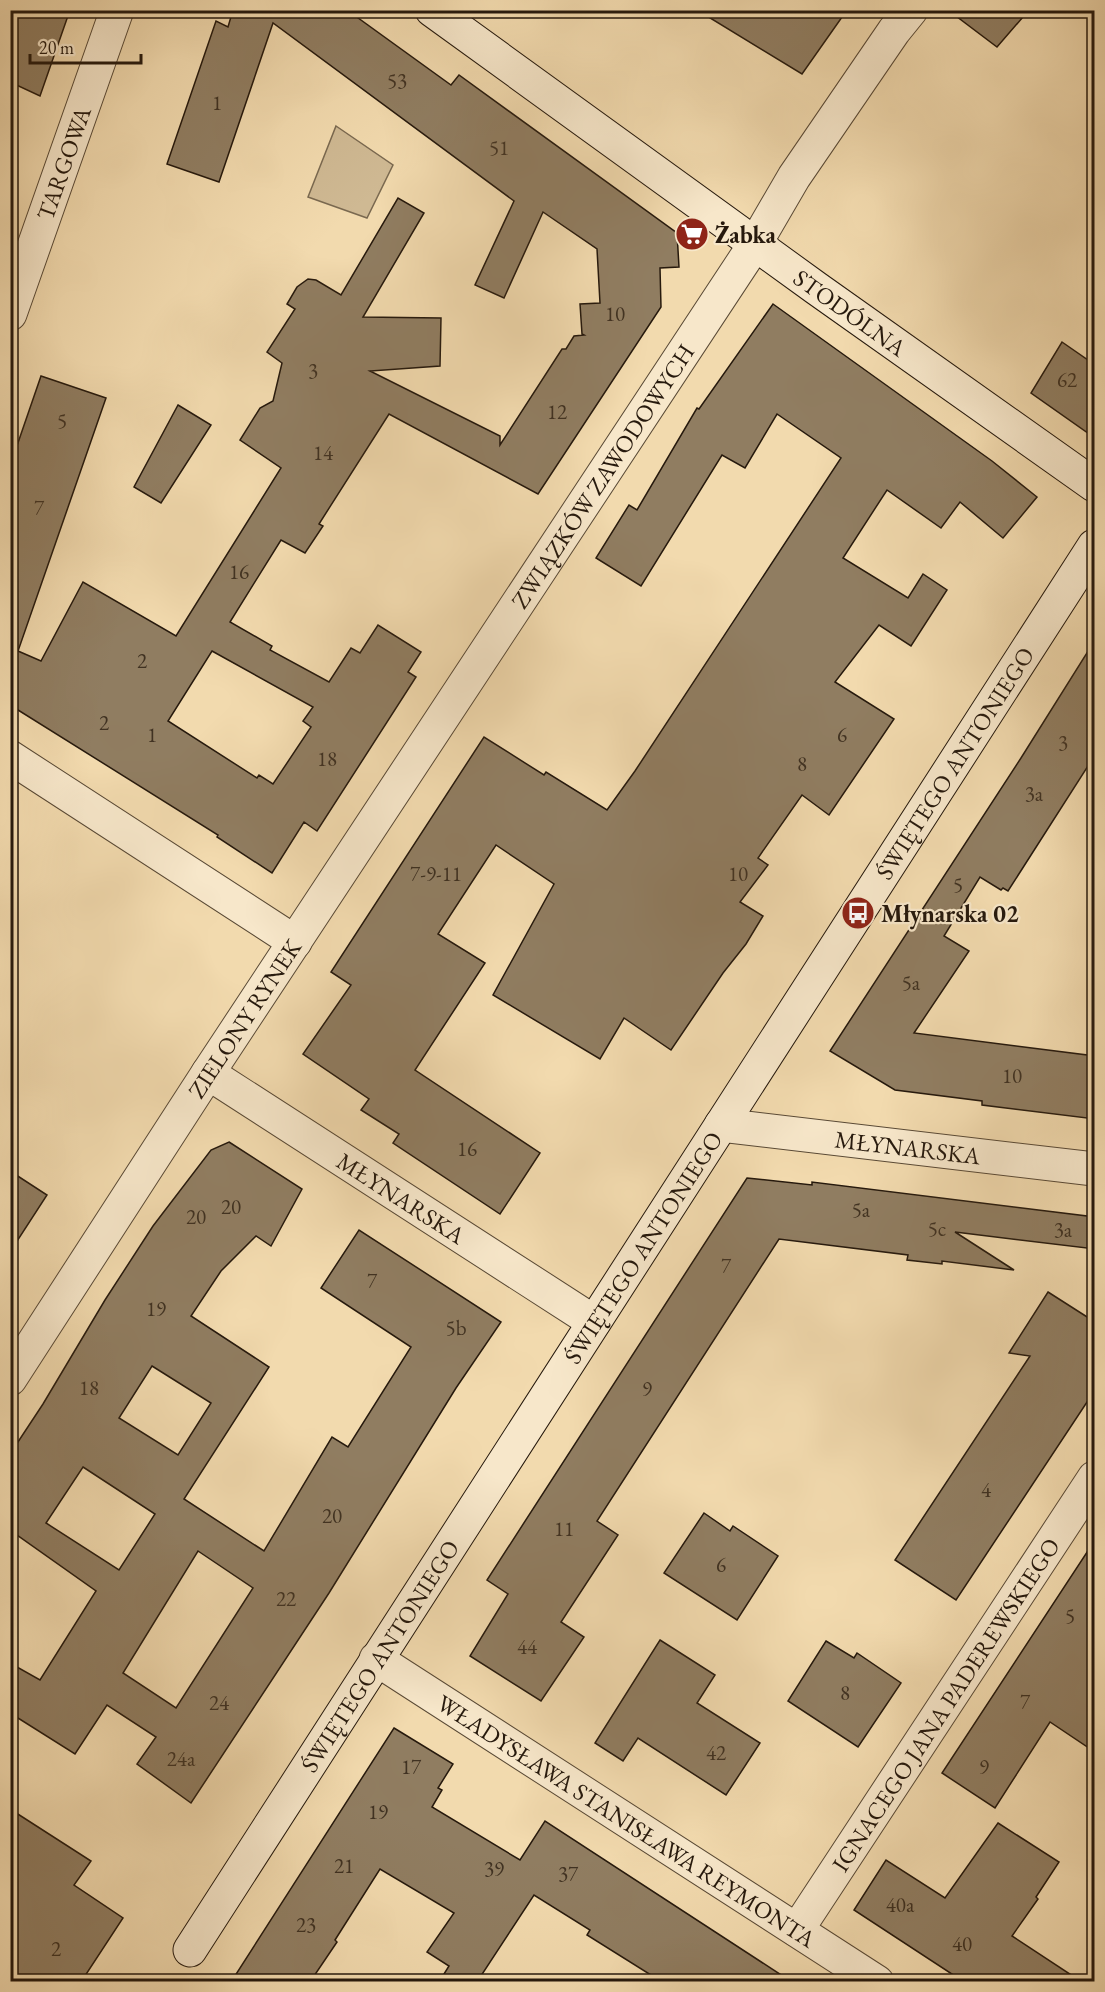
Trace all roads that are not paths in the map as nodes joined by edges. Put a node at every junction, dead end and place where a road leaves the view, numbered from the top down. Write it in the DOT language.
graph roads {
  1 [pos="117,10"];
  2 [pos="432,10"];
  3 [pos="911,10"];
  4 [pos="755,244"];
  5 [pos="10,314"];
  6 [pos="1095,485"];
  7 [pos="1095,546"];
  8 [pos="10,757"];
  9 [pos="295,942"];
  10 [pos="208,1073"];
  11 [pos="721,1125"];
  12 [pos="1095,1169"];
  13 [pos="594,1322"];
  14 [pos="10,1379"];
  15 [pos="1095,1478"];
  16 [pos="376,1659"];
  17 [pos="797,1930"];
  18 [pos="190,1950"];
  19 [pos="877,1982"];
  1 -- 5 [label="street, TARGOWA"];
  2 -- 4 [label="street, STODÓLNA"];
  3 -- 4 [label="street, ZWIĄZKÓW ZAWODOWYCH"];
  4 -- 6 [label="street, STODÓLNA"];
  4 -- 9 [label="street, ZWIĄZKÓW ZAWODOWYCH"];
  7 -- 11 [label="street, ŚWIĘTEGO ANTONIEGO"];
  8 -- 9 [label="street, ZIELONY RYNEK"];
  9 -- 10 [label="street, ZIELONY RYNEK"];
  10 -- 13 [label="street, MŁYNARSKA"];
  10 -- 14 [label="street, ZIELONY RYNEK"];
  11 -- 12 [label="street, MŁYNARSKA"];
  11 -- 13 [label="street, ŚWIĘTEGO ANTONIEGO"];
  13 -- 16 [label="street, ŚWIĘTEGO ANTONIEGO"];
  15 -- 17 [label="street, IGNACEGO JANA PADEREWSKIEGO"];
  16 -- 17 [label="street, WŁADYSŁAWA STANISŁAWA REYMONTA"];
  16 -- 18 [label="street, ŚWIĘTEGO ANTONIEGO"];
  17 -- 19 [label="street, WŁADYSŁAWA STANISŁAWA REYMONTA"];
}
